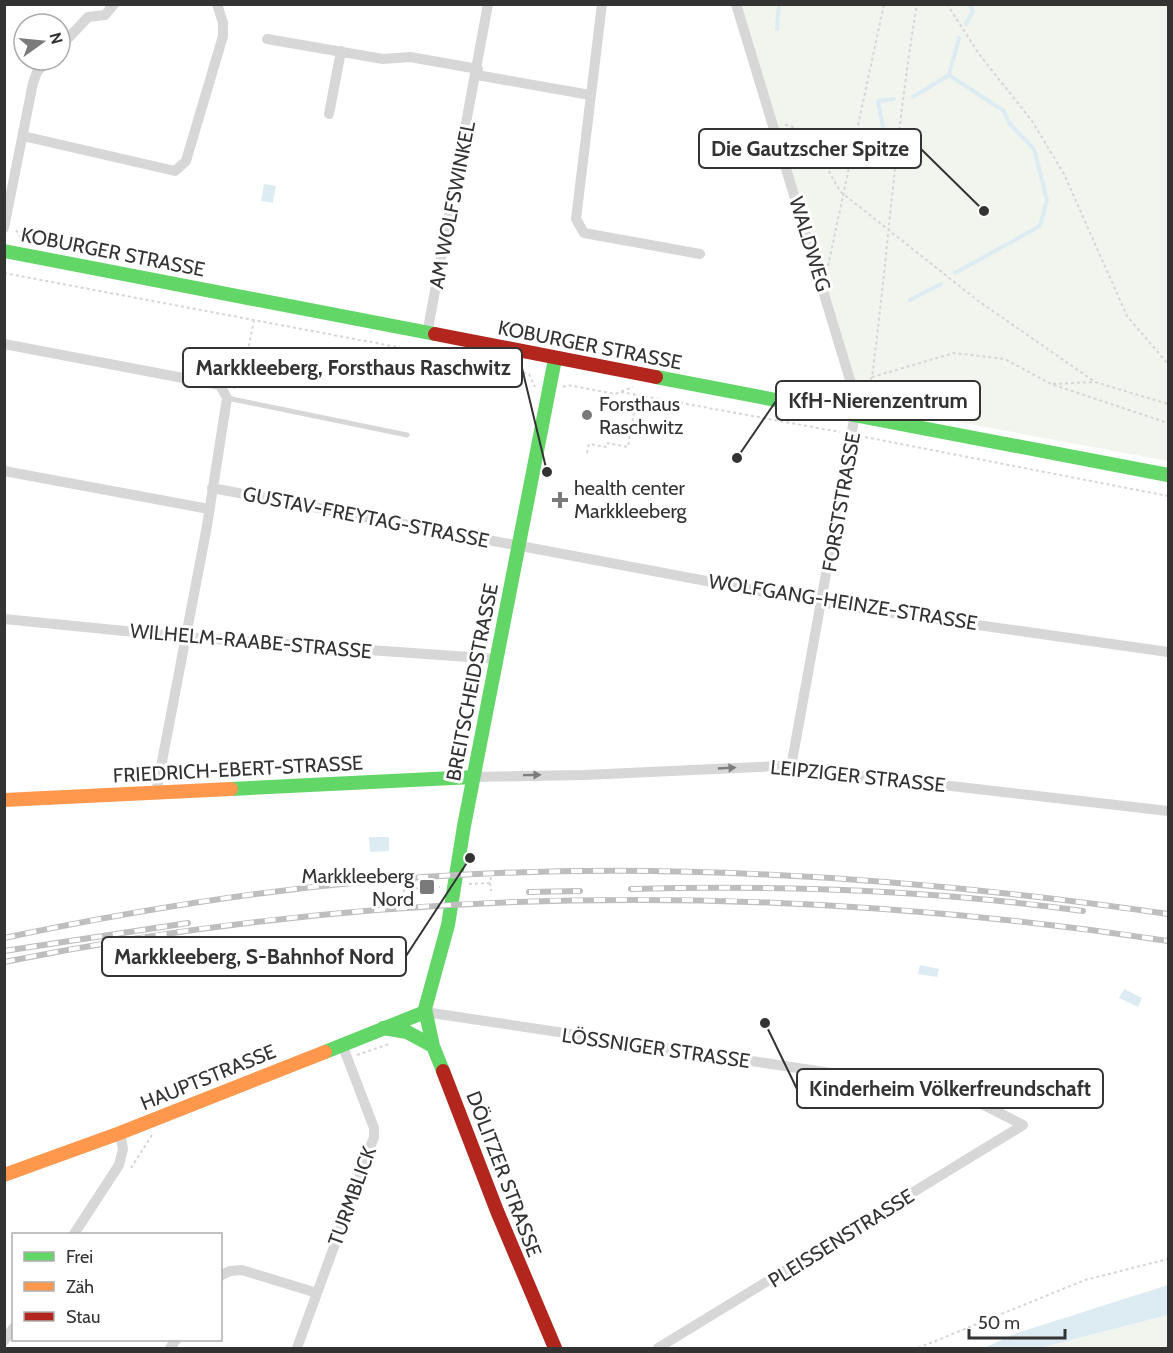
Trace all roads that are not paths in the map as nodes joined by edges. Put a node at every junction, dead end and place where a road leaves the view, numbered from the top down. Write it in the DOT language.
graph roads {
  1 [pos="114,4"];
  2 [pos="217,4"];
  3 [pos="488,4"];
  4 [pos="602,4"];
  5 [pos="736,4"];
  6 [pos="72,34"];
  7 [pos="267,39"];
  8 [pos="341,51"];
  9 [pos="37,72"];
  10 [pos="477,72"];
  11 [pos="590,95"];
  12 [pos="328,114"];
  13 [pos="23,136"];
  14 [pos="5,226"];
  15 [pos="4,251"];
  16 [pos="700,254"];
  17 [pos="428,334"];
  18 [pos="4,344"];
  19 [pos="492,346"];
  20 [pos="555,359"];
  21 [pos="488,376"];
  22 [pos="226,394"];
  23 [pos="856,415"];
  24 [pos="407,435"];
  25 [pos="4,471"];
  26 [pos="1168,475"];
  27 [pos="213,488"];
  28 [pos="209,509"];
  29 [pos="519,545"];
  30 [pos="823,603"];
  31 [pos="4,619"];
  32 [pos="185,637"];
  33 [pos="1168,652"];
  34 [pos="497,659"];
  35 [pos="791,767"];
  36 [pos="473,777"];
  37 [pos="156,793"];
  38 [pos="4,800"];
  39 [pos="1168,811"];
  40 [pos="425,1012"];
  41 [pos="381,1028"];
  42 [pos="342,1044"];
  43 [pos="433,1046"];
  44 [pos="1023,1125"];
  45 [pos="120,1133"];
  46 [pos="4,1175"];
  47 [pos="75,1233"];
  48 [pos="222,1275"];
  49 [pos="317,1293"];
  50 [pos="297,1348"];
  51 [pos="555,1348"];
  52 [pos="658,1348"];
  1 -- 6 [label="street"];
  2 -- 13 [label="street"];
  3 -- 10 [label="street, AM WOLFSWINKEL"];
  4 -- 11 [label="street"];
  5 -- 23 [label="street, WALDWEG"];
  7 -- 8 [label="street"];
  8 -- 10 [label="street"];
  8 -- 12 [label="street"];
  9 -- 13 [label="street"];
  10 -- 11 [label="street"];
  10 -- 17 [label="street, AM WOLFSWINKEL"];
  11 -- 16 [label="street"];
  13 -- 14 [label="street"];
  15 -- 17 [label="main road, KOBURGER STRASSE"];
  17 -- 19 [label="main road, KOBURGER STRASSE"];
  18 -- 22 [label="street"];
  19 -- 20 [label="main road, KOBURGER STRASSE"];
  19 -- 21 [label="lane"];
  20 -- 23 [label="main road, KOBURGER STRASSE"];
  20 -- 29 [label="main road, BREITSCHEIDSTRASSE"];
  22 -- 24 [label="lane"];
  22 -- 27 [label="street"];
  23 -- 26 [label="main road, KOBURGER STRASSE"];
  23 -- 30 [label="street, FORSTSTRASSE"];
  25 -- 28 [label="street"];
  27 -- 28 [label="street"];
  27 -- 29 [label="street, GUSTAV-FREYTAG-STRASSE"];
  28 -- 32 [label="street"];
  29 -- 30 [label="street, WOLFGANG-HEINZE-STRASSE"];
  29 -- 34 [label="main road, BREITSCHEIDSTRASSE"];
  30 -- 33 [label="street, WOLFGANG-HEINZE-STRASSE"];
  30 -- 35 [label="street, FORSTSTRASSE"];
  31 -- 32 [label="street, WILHELM-RAABE-STRASSE"];
  32 -- 34 [label="street, WILHELM-RAABE-STRASSE"];
  32 -- 37 [label="street"];
  34 -- 36 [label="main road, BREITSCHEIDSTRASSE"];
  36 -- 35 [label="street, LEIPZIGER STRASSE, one-way"];
  35 -- 39 [label="street, LEIPZIGER STRASSE"];
  36 -- 37 [label="main road, FRIEDRICH-EBERT-STRASSE"];
  36 -- 40 [label="main road, BREITSCHEIDSTRASSE"];
  37 -- 38 [label="main road, FRIEDRICH-EBERT-STRASSE"];
  40 -- 41 [label="main road, HAUPTSTRASSE"];
  40 -- 43 [label="main road, DÖLITZER STRASSE"];
  40 -- 44 [label="street, LÖSSNIGER STRASSE"];
  41 -- 42 [label="main road, HAUPTSTRASSE"];
  41 -- 43 [label="main road"];
  42 -- 45 [label="main road, HAUPTSTRASSE"];
  42 -- 49 [label="street, TURMBLICK"];
  43 -- 51 [label="main road, DÖLITZER STRASSE"];
  44 -- 52 [label="street, PLEISSENSTRASSE"];
  45 -- 46 [label="main road, HAUPTSTRASSE"];
  45 -- 47 [label="street"];
  48 -- 49 [label="street"];
  49 -- 50 [label="street, TURMBLICK"];
}
